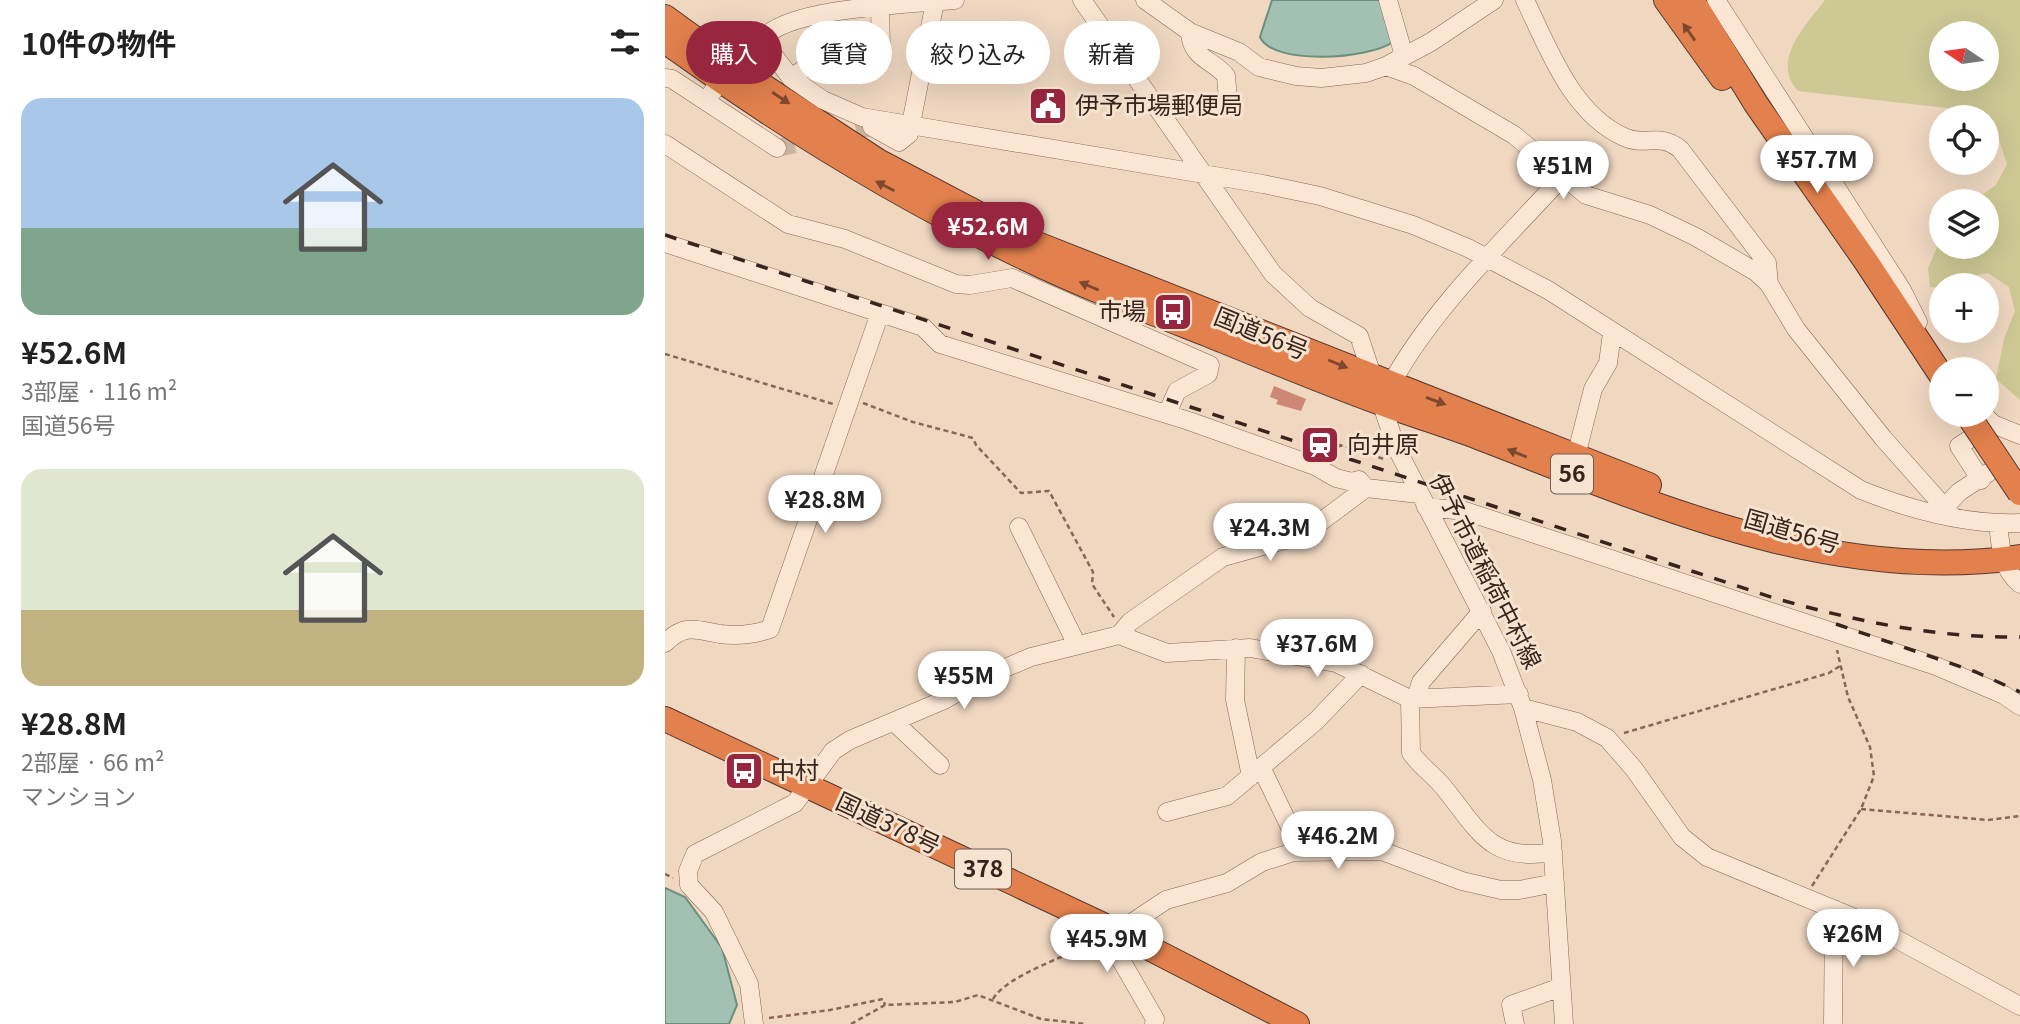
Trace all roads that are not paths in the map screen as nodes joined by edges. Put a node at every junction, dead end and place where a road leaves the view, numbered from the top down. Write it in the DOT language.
graph roads {
  1 [pos="1085,0"];
  2 [pos="1388,0"];
  3 [pos="1494,0"];
  4 [pos="1525,0"];
  5 [pos="1667,0"];
  6 [pos="1692,0"];
  7 [pos="1716,0"];
  8 [pos="942,1"];
  9 [pos="1150,1"];
  10 [pos="883,4"];
  11 [pos="1479,5"];
  12 [pos="665,17"];
  13 [pos="782,25"];
  14 [pos="1190,32"];
  15 [pos="665,41"];
  16 [pos="686,43"];
  17 [pos="1404,56"];
  18 [pos="686,57"];
  19 [pos="782,66"];
  20 [pos="1386,66"];
  21 [pos="665,78"];
  22 [pos="791,78"];
  23 [pos="686,80"];
  24 [pos="720,84"];
  25 [pos="721,84"];
  26 [pos="1228,100"];
  27 [pos="913,126"];
  28 [pos="872,127"];
  29 [pos="665,144"];
  30 [pos="777,148"];
  31 [pos="1201,174"];
  32 [pos="1563,176"];
  33 [pos="665,243"];
  34 [pos="1486,257"];
  35 [pos="1865,260"];
  36 [pos="1769,284"];
  37 [pos="880,313"];
  38 [pos="1612,332"];
  39 [pos="1929,357"];
  40 [pos="1943,357"];
  41 [pos="1381,388"];
  42 [pos="1167,414"];
  43 [pos="1999,424"];
  44 [pos="1976,427"];
  45 [pos="1979,427"];
  46 [pos="2020,435"];
  47 [pos="1576,456"];
  48 [pos="1366,488"];
  49 [pos="2020,493"];
  50 [pos="1423,501"];
  51 [pos="1949,513"];
  52 [pos="2020,523"];
  53 [pos="1998,524"];
  54 [pos="1019,527"];
  55 [pos="2011,559"];
  56 [pos="1900,561"];
  57 [pos="2020,584"];
  58 [pos="1482,611"];
  59 [pos="1121,632"];
  60 [pos="665,643"];
  61 [pos="1076,643"];
  62 [pos="1236,648"];
  63 [pos="1361,674"];
  64 [pos="1413,699"];
  65 [pos="1521,701"];
  66 [pos="2020,706"];
  67 [pos="665,719"];
  68 [pos="894,722"];
  69 [pos="940,765"];
  70 [pos="1256,772"];
  71 [pos="807,787"];
  72 [pos="1167,812"];
  73 [pos="1303,852"];
  74 [pos="1553,852"];
  75 [pos="1555,883"];
  76 [pos="1834,909"];
  77 [pos="1118,932"];
  78 [pos="1562,986"];
  79 [pos="2020,1006"];
  80 [pos="754,1021"];
  81 [pos="1154,1024"];
  82 [pos="1297,1024"];
  83 [pos="1515,1024"];
  84 [pos="1564,1024"];
  85 [pos="1833,1024"];
  1 -- 31 [label="street, 伊予市道稲荷中村線"];
  2 -- 17 [label="street"];
  3 -- 11 [label="street"];
  4 -- 36 [label="street"];
  35 -- 5 [label="highway, one-way"];
  6 -- 35 [label="highway"];
  7 -- 40 [label="street"];
  8 -- 10 [label="street"];
  8 -- 27 [label="street"];
  9 -- 14 [label="street"];
  10 -- 13 [label="street"];
  10 -- 22 [label="street"];
  11 -- 17 [label="street"];
  12 -- 16 [label="highway, 国道56号 / 56"];
  14 -- 20 [label="street"];
  14 -- 26 [label="street"];
  15 -- 18 [label="highway, 国道56号 / 56"];
  17 -- 20 [label="street"];
  19 -- 22 [label="street"];
  20 -- 32 [label="street"];
  21 -- 23 [label="street"];
  22 -- 27 [label="street"];
  24 -- 30 [label="street"];
  25 -- 41 [label="highway, 国道56号 / 56"];
  27 -- 28 [label="street"];
  27 -- 31 [label="street"];
  29 -- 42 [label="street"];
  31 -- 34 [label="street"];
  31 -- 41 [label="street, 伊予市道稲荷中村線"];
  32 -- 34 [label="street"];
  32 -- 36 [label="street"];
  33 -- 37 [label="street"];
  34 -- 38 [label="street"];
  34 -- 41 [label="street"];
  35 -- 39 [label="highway"];
  36 -- 51 [label="street"];
  37 -- 42 [label="street"];
  37 -- 60 [label="street"];
  38 -- 47 [label="street"];
  38 -- 51 [label="street"];
  41 -- 47 [label="highway, 国道56号 / 56, one-way"];
  41 -- 50 [label="street, 伊予市道稲荷中村線"];
  56 -- 41 [label="highway, 国道56号 / 56, one-way"];
  42 -- 48 [label="street"];
  43 -- 46 [label="street"];
  44 -- 49 [label="highway, bridge"];
  45 -- 51 [label="street"];
  47 -- 56 [label="highway, 国道56号 / 56"];
  48 -- 50 [label="street"];
  48 -- 59 [label="street"];
  50 -- 58 [label="street, 伊予市道稲荷中村線"];
  50 -- 66 [label="street"];
  51 -- 53 [label="street"];
  52 -- 53 [label="street"];
  53 -- 55 [label="street"];
  54 -- 61 [label="street"];
  55 -- 56 [label="highway, 国道56号 / 56"];
  55 -- 57 [label="street"];
  58 -- 64 [label="street"];
  58 -- 65 [label="street, 伊予市道稲荷中村線"];
  59 -- 61 [label="street"];
  59 -- 62 [label="street"];
  61 -- 68 [label="street"];
  62 -- 63 [label="street"];
  62 -- 70 [label="street"];
  63 -- 64 [label="street"];
  63 -- 70 [label="street"];
  64 -- 65 [label="street"];
  64 -- 74 [label="street"];
  65 -- 74 [label="street, 伊予市道稲荷中村線"];
  65 -- 76 [label="street"];
  67 -- 71 [label="highway, 国道378号 / 378"];
  68 -- 69 [label="street"];
  68 -- 71 [label="street"];
  70 -- 72 [label="street"];
  70 -- 73 [label="street"];
  71 -- 77 [label="highway, 国道378号 / 378"];
  71 -- 80 [label="street"];
  73 -- 75 [label="street"];
  73 -- 77 [label="street"];
  74 -- 75 [label="street, 伊予市道稲荷中村線"];
  75 -- 78 [label="street, 伊予市道稲荷中村線"];
  76 -- 79 [label="street"];
  76 -- 85 [label="street"];
  77 -- 81 [label="street"];
  77 -- 82 [label="highway, 国道378号 / 378"];
  78 -- 83 [label="street"];
  78 -- 84 [label="street, 伊予市道稲荷中村線"];
}
